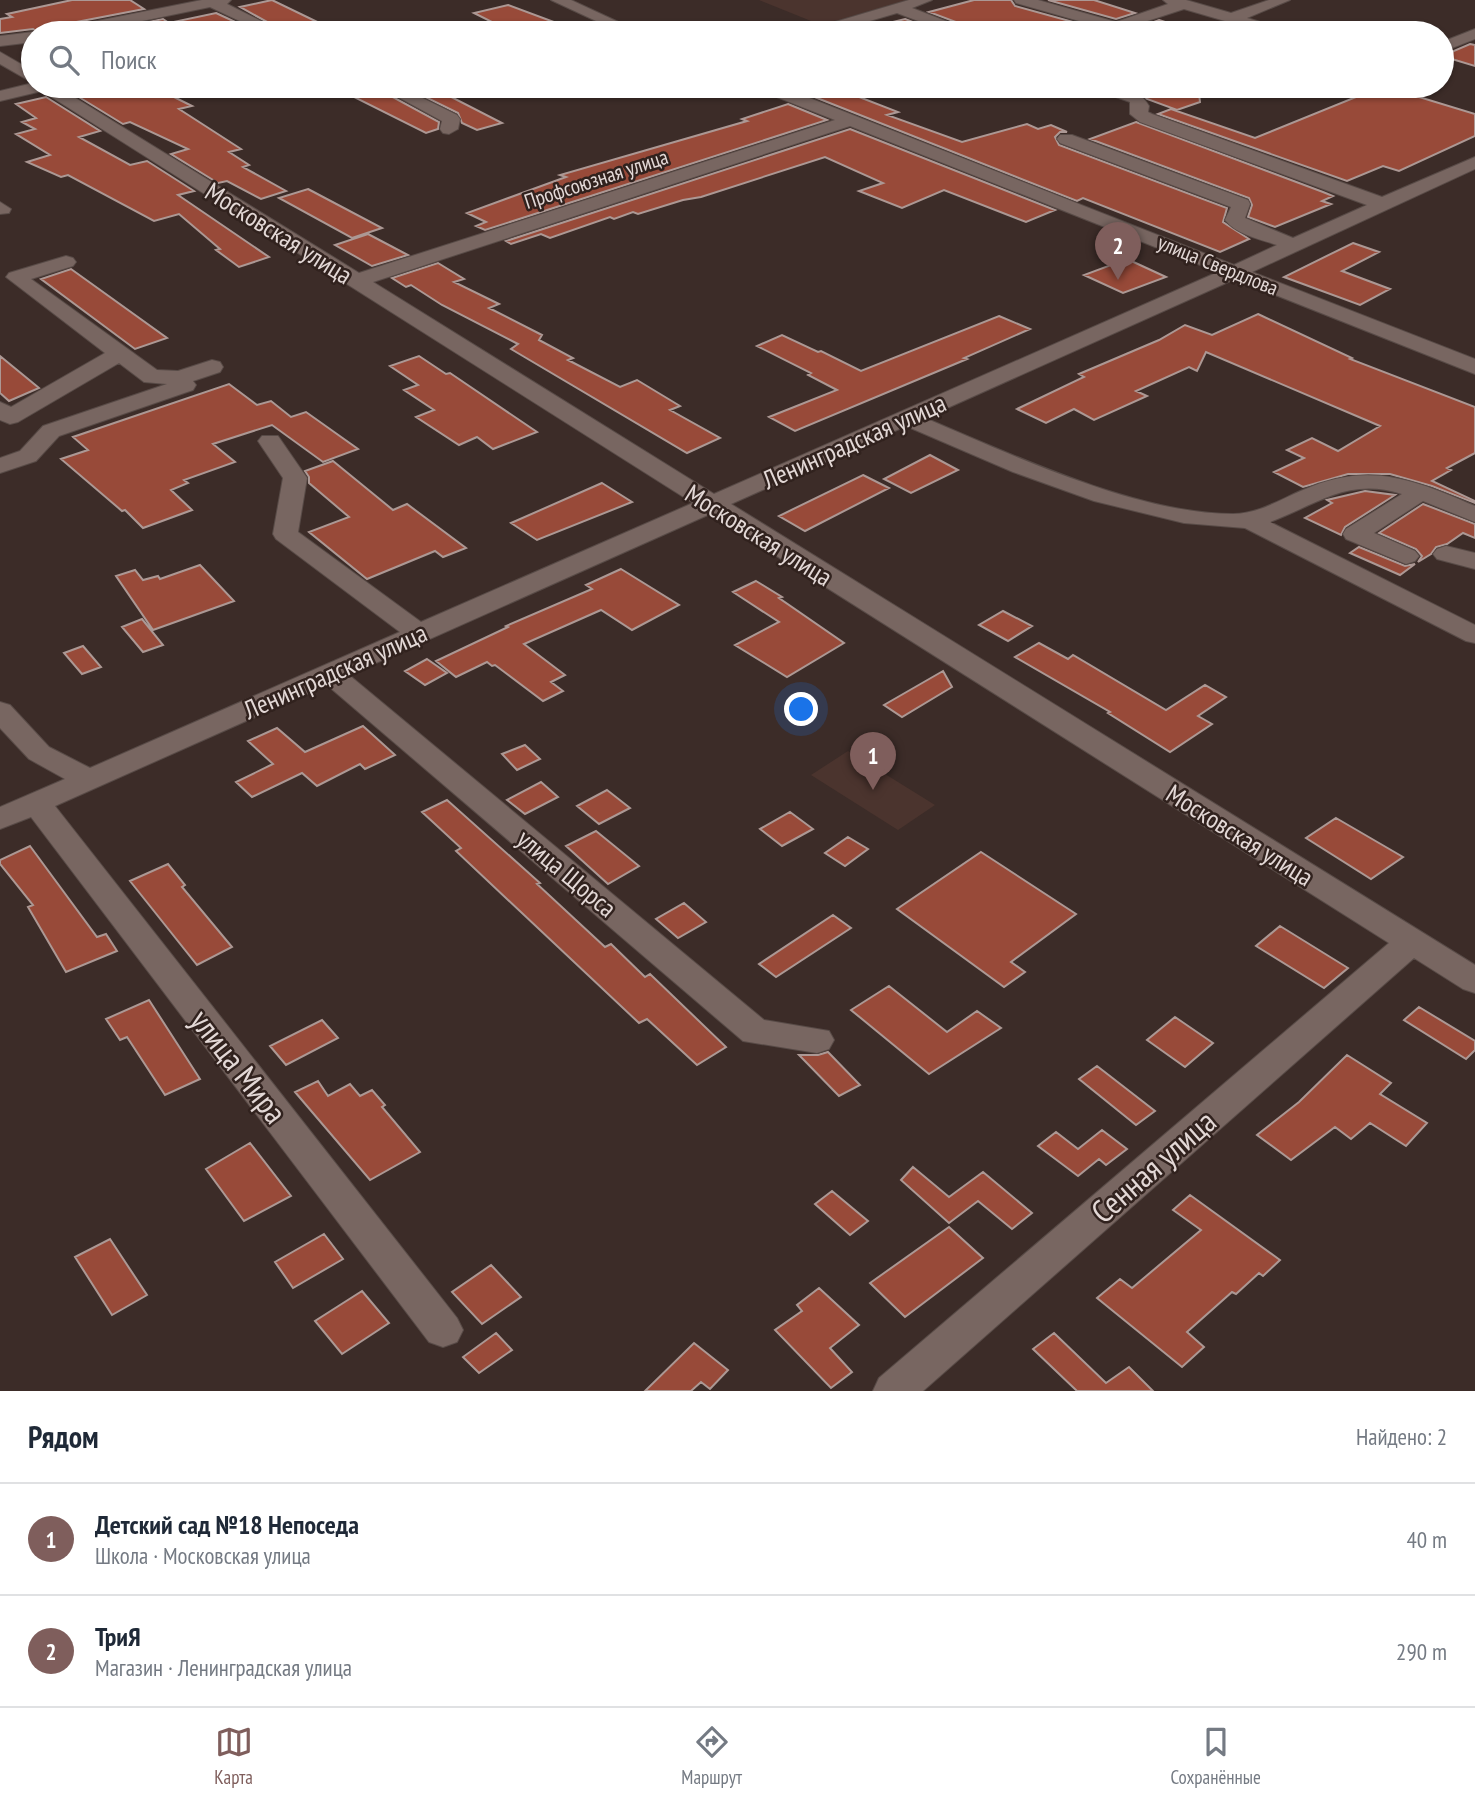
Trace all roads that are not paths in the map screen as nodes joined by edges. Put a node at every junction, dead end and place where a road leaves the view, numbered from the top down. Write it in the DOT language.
graph roads {
  1 [pos="558,0"];
  2 [pos="925,0"];
  3 [pos="1021,0"];
  4 [pos="1283,0"];
  5 [pos="219,1"];
  6 [pos="1177,2"];
  7 [pos="897,8"];
  8 [pos="1232,18"];
  9 [pos="121,21"];
  10 [pos="255,21"];
  11 [pos="606,21"];
  12 [pos="853,21"];
  13 [pos="932,21"];
  14 [pos="1087,21"];
  15 [pos="1135,21"];
  16 [pos="1242,21"];
  17 [pos="1475,33"];
  18 [pos="21,38"];
  19 [pos="0,40"];
  20 [pos="1454,42"];
  21 [pos="0,57"];
  22 [pos="21,70"];
  23 [pos="21,91"];
  24 [pos="0,96"];
  25 [pos="63,98"];
  26 [pos="409,98"];
  27 [pos="795,98"];
  28 [pos="1134,98"];
  29 [pos="851,120"];
  30 [pos="449,129"];
  31 [pos="1066,139"];
  32 [pos="1475,162"];
  33 [pos="1383,204"];
  34 [pos="1294,245"];
  35 [pos="66,262"];
  36 [pos="1235,272"];
  37 [pos="355,281"];
  38 [pos="120,354"];
  39 [pos="212,367"];
  40 [pos="1475,367"];
  41 [pos="177,379"];
  42 [pos="3,416"];
  43 [pos="907,418"];
  44 [pos="270,440"];
  45 [pos="0,466"];
  46 [pos="1422,492"];
  47 [pos="711,505"];
  48 [pos="1475,516"];
  49 [pos="1252,522"];
  50 [pos="1446,554"];
  51 [pos="1406,556"];
  52 [pos="1475,561"];
  53 [pos="419,633"];
  54 [pos="1475,635"];
  55 [pos="330,673"];
  56 [pos="0,711"];
  57 [pos="89,779"];
  58 [pos="36,803"];
  59 [pos="0,818"];
  60 [pos="1411,942"];
  61 [pos="1475,981"];
  62 [pos="817,1040"];
  63 [pos="443,1330"];
  64 [pos="894,1391"];
  1 -- 11 [label="street"];
  2 -- 7 [label="street"];
  3 -- 14 [label="street"];
  4 -- 8 [label="street"];
  5 -- 9 [label="street"];
  5 -- 10 [label="street"];
  6 -- 8 [label="street"];
  6 -- 15 [label="street"];
  7 -- 12 [label="street"];
  7 -- 13 [label="street"];
  8 -- 16 [label="street"];
  17 -- 20 [label="street"];
  18 -- 19 [label="street"];
  21 -- 22 [label="street"];
  23 -- 24 [label="street"];
  25 -- 37 [label="street, Московская улица"];
  26 -- 30 [label="street"];
  27 -- 29 [label="street, улица Свердлова"];
  28 -- 33 [label="street"];
  29 -- 36 [label="street, улица Свердлова"];
  29 -- 37 [label="street, Профсоюзная улица"];
  31 -- 34 [label="street"];
  32 -- 33 [label="street, Ленинградская улица"];
  33 -- 34 [label="street, Ленинградская улица"];
  34 -- 36 [label="street, Ленинградская улица"];
  35 -- 38 [label="street"];
  36 -- 40 [label="street, улица Свердлова"];
  36 -- 43 [label="street, Ленинградская улица"];
  37 -- 47 [label="street, Московская улица"];
  38 -- 41 [label="street"];
  38 -- 42 [label="street"];
  39 -- 41 [label="street"];
  41 -- 45 [label="street"];
  43 -- 47 [label="street, Ленинградская улица"];
  43 -- 49 [label="street"];
  44 -- 53 [label="street"];
  46 -- 48 [label="street"];
  46 -- 49 [label="street"];
  46 -- 51 [label="street"];
  47 -- 53 [label="street, Ленинградская улица"];
  47 -- 60 [label="street, Московская улица"];
  49 -- 54 [label="street"];
  50 -- 52 [label="street"];
  53 -- 55 [label="street, Ленинградская улица"];
  55 -- 57 [label="street, Ленинградская улица"];
  55 -- 62 [label="street, улица Щорса"];
  56 -- 57 [label="street"];
  57 -- 58 [label="street, Ленинградская улица"];
  58 -- 59 [label="street, Ленинградская улица"];
  58 -- 63 [label="street, улица Мира"];
  60 -- 61 [label="street, Московская улица"];
  60 -- 64 [label="street, Сенная улица"];
}
